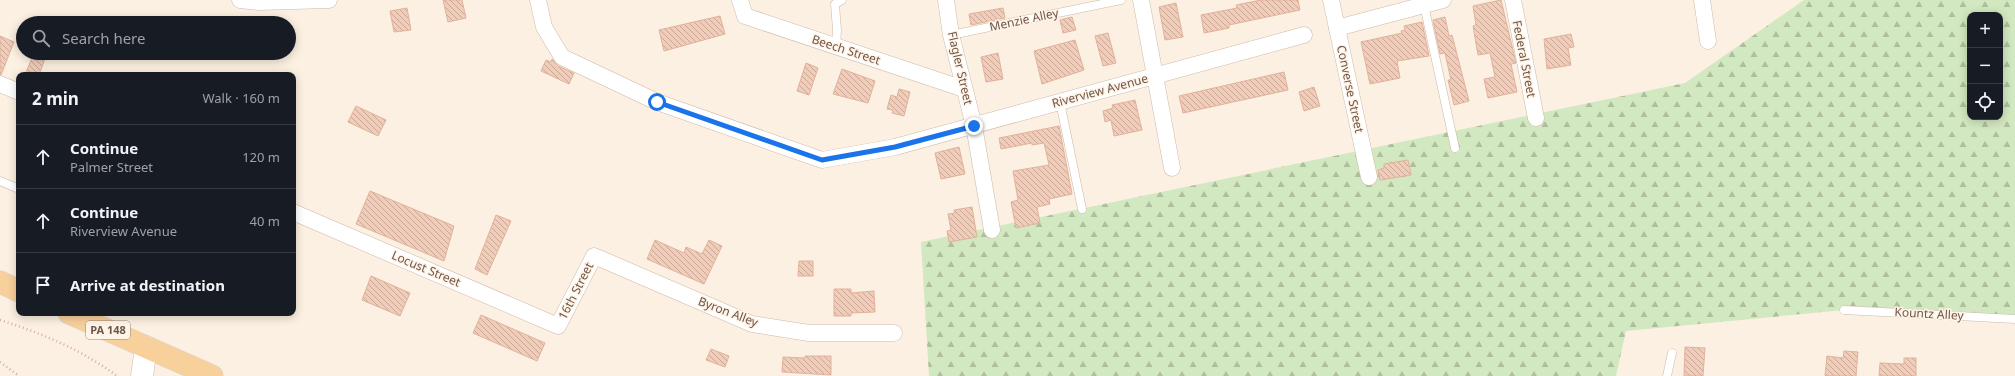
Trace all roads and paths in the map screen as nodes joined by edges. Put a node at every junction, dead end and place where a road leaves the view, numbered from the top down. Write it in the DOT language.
graph roads {
  1 [pos="240,0"];
  2 [pos="329,0"];
  3 [pos="538,0"];
  4 [pos="740,0"];
  5 [pos="842,0"];
  6 [pos="946,0"];
  7 [pos="1121,0"];
  8 [pos="1141,0"];
  9 [pos="1331,0"];
  10 [pos="1443,0"];
  11 [pos="1513,0"];
  12 [pos="1702,0"];
  13 [pos="1424,5"];
  14 [pos="1337,28"];
  15 [pos="951,35"];
  16 [pos="1304,35"];
  17 [pos="1708,41"];
  18 [pos="836,47"];
  19 [pos="1154,77"];
  20 [pos="0,84"];
  21 [pos="964,89"];
  22 [pos="16,91"];
  23 [pos="1060,102"];
  24 [pos="1536,118"];
  25 [pos="974,126"];
  26 [pos="1455,148"];
  27 [pos="1172,168"];
  28 [pos="1368,177"];
  29 [pos="0,181"];
  30 [pos="16,188"];
  31 [pos="1082,209"];
  32 [pos="296,213"];
  33 [pos="992,230"];
  34 [pos="594,256"];
  35 [pos="0,282"];
  36 [pos="16,290"];
  37 [pos="1844,310"];
  38 [pos="76,316"];
  39 [pos="2015,319"];
  40 [pos="0,320"];
  41 [pos="558,326"];
  42 [pos="894,333"];
  43 [pos="146,347"];
  44 [pos="1672,353"];
  45 [pos="0,362"];
  46 [pos="19,376"];
  47 [pos="117,376"];
  48 [pos="142,376"];
  49 [pos="212,376"];
  50 [pos="1667,376"];
  1 -- 2 [label="street"];
  3 -- 25 [label="street, Riverview Avenue"];
  4 -- 18 [label="street, Beech Street"];
  5 -- 18 [label="lane"];
  6 -- 15 [label="street, Flagler Street"];
  7 -- 15 [label="lane, Menzie Alley"];
  8 -- 19 [label="street"];
  9 -- 14 [label="street, Converse Street"];
  10 -- 13 [label="street"];
  11 -- 24 [label="street, Federal Street"];
  12 -- 17 [label="street"];
  13 -- 14 [label="street"];
  13 -- 26 [label="lane"];
  14 -- 28 [label="street, Converse Street"];
  15 -- 21 [label="street, Flagler Street"];
  16 -- 19 [label="street, Riverview Avenue"];
  18 -- 21 [label="street, Beech Street"];
  19 -- 23 [label="street, Riverview Avenue"];
  19 -- 27 [label="street"];
  20 -- 22 [label="street"];
  21 -- 25 [label="street, Flagler Street"];
  23 -- 25 [label="street, Riverview Avenue"];
  23 -- 31 [label="lane"];
  25 -- 33 [label="street, Flagler Street"];
  29 -- 30 [label="lane"];
  32 -- 41 [label="street, Locust Street"];
  34 -- 41 [label="street, 16th Street"];
  34 -- 42 [label="street, Byron Alley"];
  35 -- 36 [label="main road"];
  37 -- 39 [label="lane, Kountz Alley"];
  38 -- 43 [label="main road, PA 148"];
  40 -- 47 [label="path"];
  43 -- 48 [label="street"];
  43 -- 49 [label="main road, PA 148"];
  44 -- 50 [label="lane"];
  45 -- 46 [label="path"];
}
